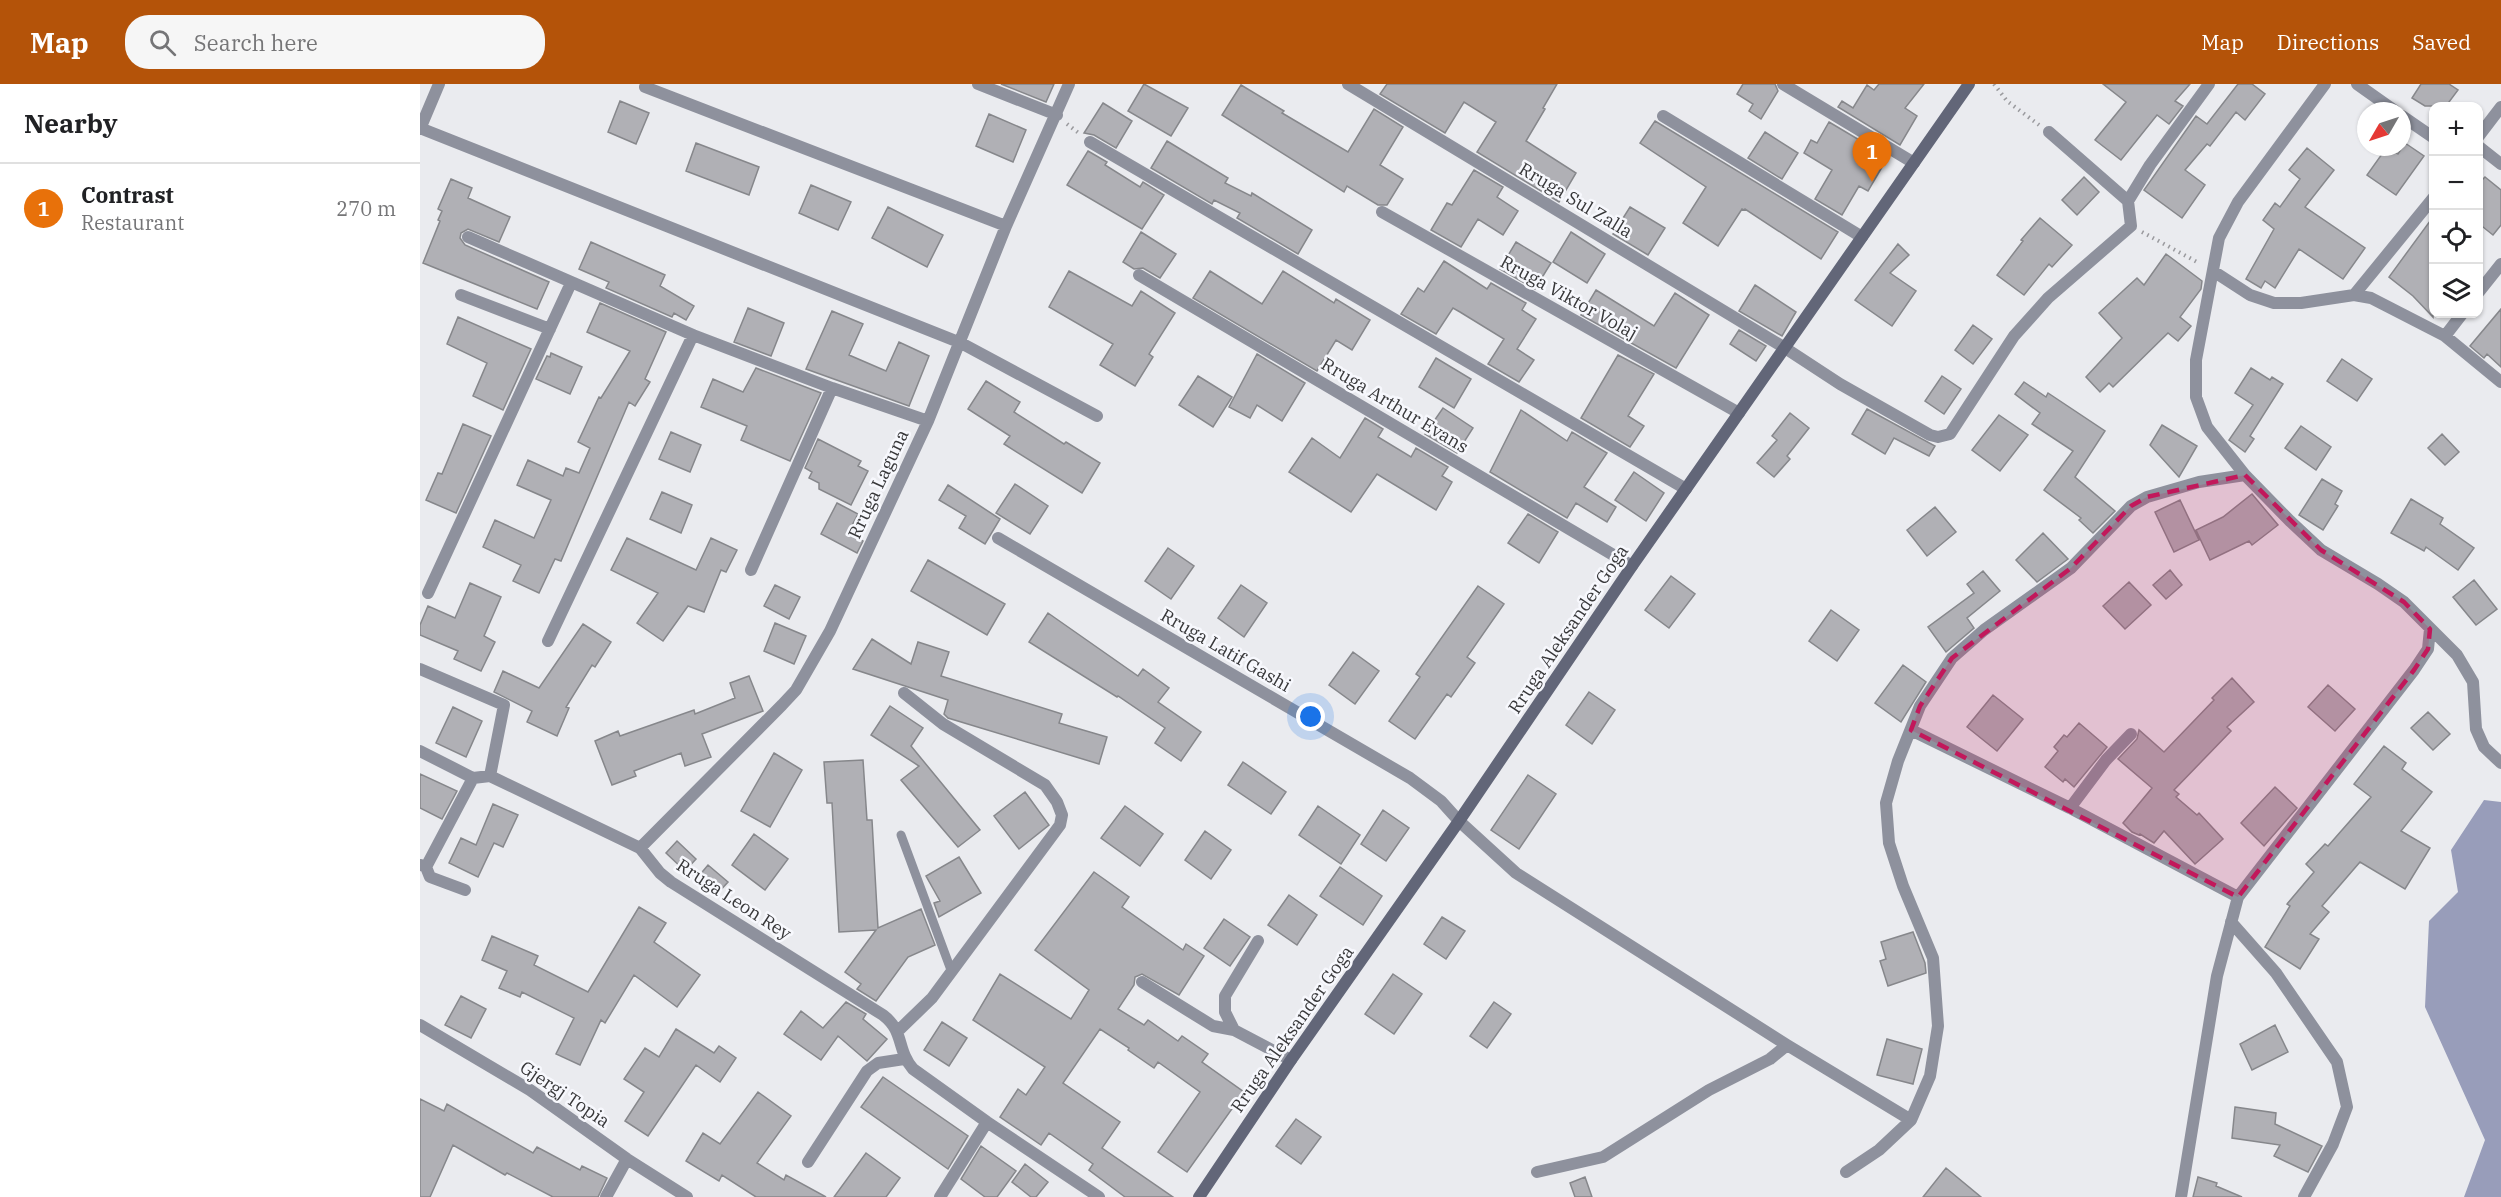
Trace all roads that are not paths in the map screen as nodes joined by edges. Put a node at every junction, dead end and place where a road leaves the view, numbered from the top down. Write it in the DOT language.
graph roads {
  1 [pos="439,84"];
  2 [pos="978,84"];
  3 [pos="1069,84"];
  4 [pos="1348,84"];
  5 [pos="1783,84"];
  6 [pos="1969,84"];
  7 [pos="2209,84"];
  8 [pos="2325,84"];
  9 [pos="2357,84"];
  10 [pos="645,87"];
  11 [pos="2382,102"];
  12 [pos="2501,107"];
  13 [pos="1056,115"];
  14 [pos="1663,116"];
  15 [pos="2411,122"];
  16 [pos="420,129"];
  17 [pos="2483,130"];
  18 [pos="2049,132"];
  19 [pos="2429,135"];
  20 [pos="1090,142"];
  21 [pos="2483,150"];
  22 [pos="1914,163"];
  23 [pos="2501,164"];
  24 [pos="2128,201"];
  25 [pos="2429,202"];
  26 [pos="1382,212"];
  27 [pos="1006,226"];
  28 [pos="468,237"];
  29 [pos="1862,237"];
  30 [pos="2501,264"];
  31 [pos="2213,271"];
  32 [pos="1139,275"];
  33 [pos="572,283"];
  34 [pos="2483,287"];
  35 [pos="461,295"];
  36 [pos="2354,295"];
  37 [pos="2459,318"];
  38 [pos="550,329"];
  39 [pos="693,335"];
  40 [pos="2445,336"];
  41 [pos="961,343"];
  42 [pos="1785,348"];
  43 [pos="2501,382"];
  44 [pos="832,388"];
  45 [pos="1739,413"];
  46 [pos="1097,416"];
  47 [pos="928,421"];
  48 [pos="2245,475"];
  49 [pos="1686,489"];
  50 [pos="998,538"];
  51 [pos="1632,566"];
  52 [pos="751,570"];
  53 [pos="428,593"];
  54 [pos="2430,629"];
  55 [pos="548,641"];
  56 [pos="420,669"];
  57 [pos="904,693"];
  58 [pos="1911,730"];
  59 [pos="2131,734"];
  60 [pos="420,751"];
  61 [pos="2501,763"];
  62 [pos="490,776"];
  63 [pos="473,778"];
  64 [pos="2070,808"];
  65 [pos="1460,821"];
  66 [pos="901,835"];
  67 [pos="640,848"];
  68 [pos="423,866"];
  69 [pos="465,890"];
  70 [pos="2238,897"];
  71 [pos="2231,922"];
  72 [pos="1258,940"];
  73 [pos="951,970"];
  74 [pos="1142,982"];
  75 [pos="420,1025"];
  76 [pos="1234,1030"];
  77 [pos="898,1031"];
  78 [pos="1787,1045"];
  79 [pos="904,1059"];
  80 [pos="1291,1059"];
  81 [pos="1911,1120"];
  82 [pos="987,1122"];
  83 [pos="627,1159"];
  84 [pos="808,1162"];
  85 [pos="1537,1172"];
  86 [pos="1846,1172"];
  87 [pos="606,1197"];
  88 [pos="687,1197"];
  89 [pos="940,1197"];
  90 [pos="1099,1197"];
  91 [pos="1199,1197"];
  92 [pos="2181,1197"];
  93 [pos="2304,1197"];
  1 -- 16 [label="street"];
  2 -- 13 [label="street"];
  3 -- 13 [label="street, Rruga Laguna"];
  4 -- 42 [label="street, Rruga Sul Zalla"];
  5 -- 22 [label="street"];
  6 -- 22 [label="main road, Rruga Aleksander Goga"];
  7 -- 24 [label="street"];
  8 -- 31 [label="street"];
  9 -- 11 [label="street"];
  10 -- 27 [label="street"];
  12 -- 17 [label="street"];
  13 -- 27 [label="street, Rruga Laguna"];
  14 -- 29 [label="street"];
  15 -- 19 [label="street"];
  16 -- 41 [label="street"];
  18 -- 24 [label="street"];
  20 -- 49 [label="street"];
  21 -- 23 [label="street"];
  22 -- 29 [label="main road, Rruga Aleksander Goga"];
  24 -- 42 [label="street, Rruga Sul Zalla"];
  25 -- 36 [label="street"];
  26 -- 45 [label="street, Rruga Viktor Volaj"];
  27 -- 41 [label="street, Rruga Laguna"];
  28 -- 33 [label="street"];
  29 -- 42 [label="main road, Rruga Aleksander Goga"];
  30 -- 34 [label="street"];
  31 -- 36 [label="street"];
  31 -- 48 [label="street"];
  32 -- 51 [label="street, Rruga Arthur Evans"];
  33 -- 38 [label="street"];
  33 -- 39 [label="street"];
  35 -- 38 [label="street"];
  36 -- 40 [label="street"];
  37 -- 40 [label="street"];
  38 -- 53 [label="street"];
  39 -- 44 [label="street"];
  39 -- 55 [label="street"];
  40 -- 43 [label="street"];
  41 -- 46 [label="street"];
  41 -- 47 [label="street, Rruga Laguna"];
  42 -- 45 [label="main road, Rruga Aleksander Goga"];
  44 -- 47 [label="street"];
  44 -- 52 [label="street"];
  45 -- 49 [label="main road, Rruga Aleksander Goga"];
  47 -- 67 [label="street, Rruga Laguna"];
  48 -- 54 [label="street"];
  48 -- 58 [label="street"];
  49 -- 51 [label="main road, Rruga Aleksander Goga"];
  50 -- 65 [label="street, Rruga Latif Gashi"];
  51 -- 65 [label="main road, Rruga Aleksander Goga"];
  54 -- 61 [label="street"];
  54 -- 70 [label="street"];
  56 -- 62 [label="street"];
  57 -- 73 [label="street"];
  58 -- 64 [label="street"];
  58 -- 81 [label="street"];
  59 -- 64 [label="street"];
  60 -- 63 [label="street"];
  62 -- 63 [label="street"];
  62 -- 67 [label="street, Rruga Leon Rey"];
  63 -- 68 [label="street"];
  64 -- 70 [label="street"];
  65 -- 78 [label="street, Rruga Latif Gashi"];
  65 -- 80 [label="main road, Rruga Aleksander Goga"];
  66 -- 73 [label="lane"];
  67 -- 77 [label="street, Rruga Leon Rey"];
  68 -- 69 [label="street"];
  70 -- 71 [label="street"];
  71 -- 92 [label="street"];
  71 -- 93 [label="street"];
  72 -- 76 [label="street"];
  73 -- 77 [label="street"];
  74 -- 76 [label="street"];
  75 -- 83 [label="street, Gjergj Topia"];
  76 -- 80 [label="street"];
  77 -- 79 [label="street"];
  78 -- 81 [label="street, Rruga Latif Gashi"];
  78 -- 85 [label="street"];
  79 -- 82 [label="street"];
  79 -- 84 [label="street"];
  80 -- 91 [label="main road, Rruga Aleksander Goga"];
  81 -- 86 [label="street"];
  82 -- 89 [label="street"];
  82 -- 90 [label="street"];
  83 -- 87 [label="street"];
  83 -- 88 [label="street, Gjergj Topia"];
}
